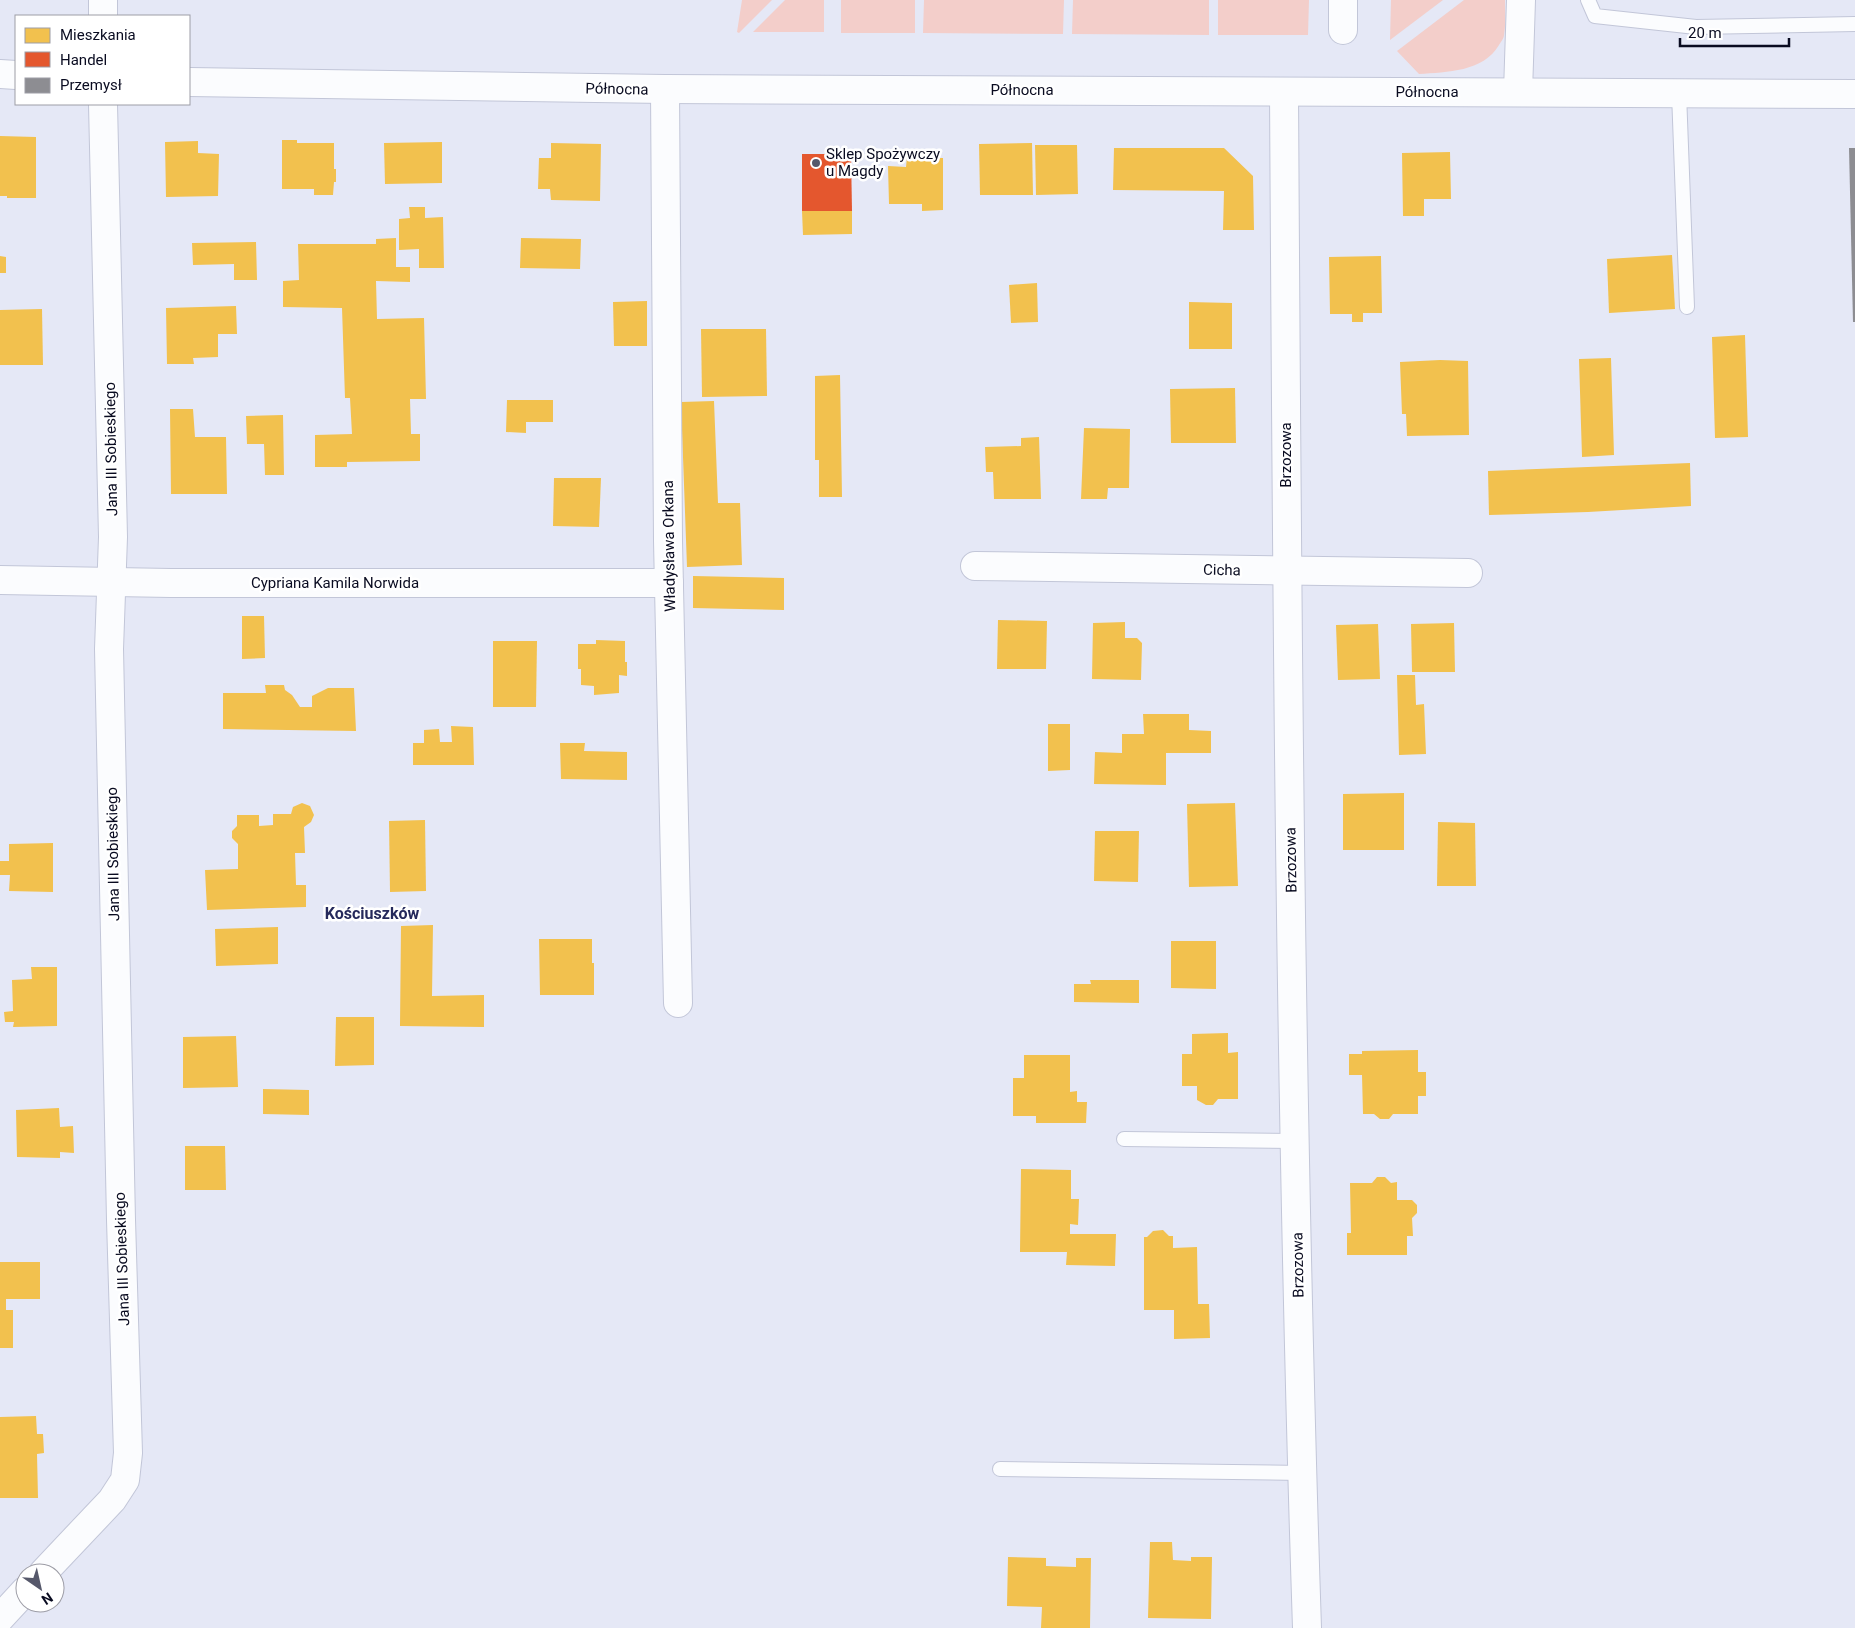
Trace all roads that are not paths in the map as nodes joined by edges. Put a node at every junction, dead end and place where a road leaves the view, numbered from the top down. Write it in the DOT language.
graph roads {
  1 [pos="103,0"];
  2 [pos="1343,0"];
  3 [pos="1522,0"];
  4 [pos="1588,0"];
  5 [pos="103,15"];
  6 [pos="1855,24"];
  7 [pos="1343,30"];
  8 [pos="0,74"];
  9 [pos="15,75"];
  10 [pos="190,82"];
  11 [pos="665,89"];
  12 [pos="1284,92"];
  13 [pos="1518,92"];
  14 [pos="1679,93"];
  15 [pos="1855,94"];
  16 [pos="103,105"];
  17 [pos="1687,307"];
  18 [pos="975,566"];
  19 [pos="1287,571"];
  20 [pos="1468,573"];
  21 [pos="0,580"];
  22 [pos="111,582"];
  23 [pos="669,583"];
  24 [pos="678,1003"];
  25 [pos="1124,1139"];
  26 [pos="1295,1141"];
  27 [pos="1000,1469"];
  28 [pos="1302,1473"];
  29 [pos="52,1563"];
  30 [pos="15,1602"];
  31 [pos="0,1618"];
  32 [pos="1307,1628"];
  1 -- 5 [label="street"];
  2 -- 7 [label="street"];
  3 -- 13 [label="street"];
  4 -- 6 [label="lane"];
  8 -- 9 [label="street"];
  10 -- 11 [label="street, Północna"];
  11 -- 12 [label="street, Północna"];
  11 -- 23 [label="street, Władysława Orkana"];
  12 -- 13 [label="street, Północna"];
  12 -- 19 [label="street, Brzozowa"];
  13 -- 14 [label="street, Północna"];
  14 -- 15 [label="street, Północna"];
  14 -- 17 [label="lane"];
  16 -- 22 [label="street, Jana III Sobieskiego"];
  18 -- 19 [label="street, Cicha"];
  19 -- 20 [label="street, Cicha"];
  19 -- 26 [label="street, Brzozowa"];
  21 -- 22 [label="street, Cypriana Kamila Norwida"];
  22 -- 23 [label="street, Cypriana Kamila Norwida"];
  22 -- 29 [label="street, Jana III Sobieskiego"];
  23 -- 24 [label="street, Władysława Orkana"];
  25 -- 26 [label="lane"];
  26 -- 28 [label="street, Brzozowa"];
  27 -- 28 [label="lane"];
  28 -- 32 [label="street, Brzozowa"];
  30 -- 31 [label="street"];
}
